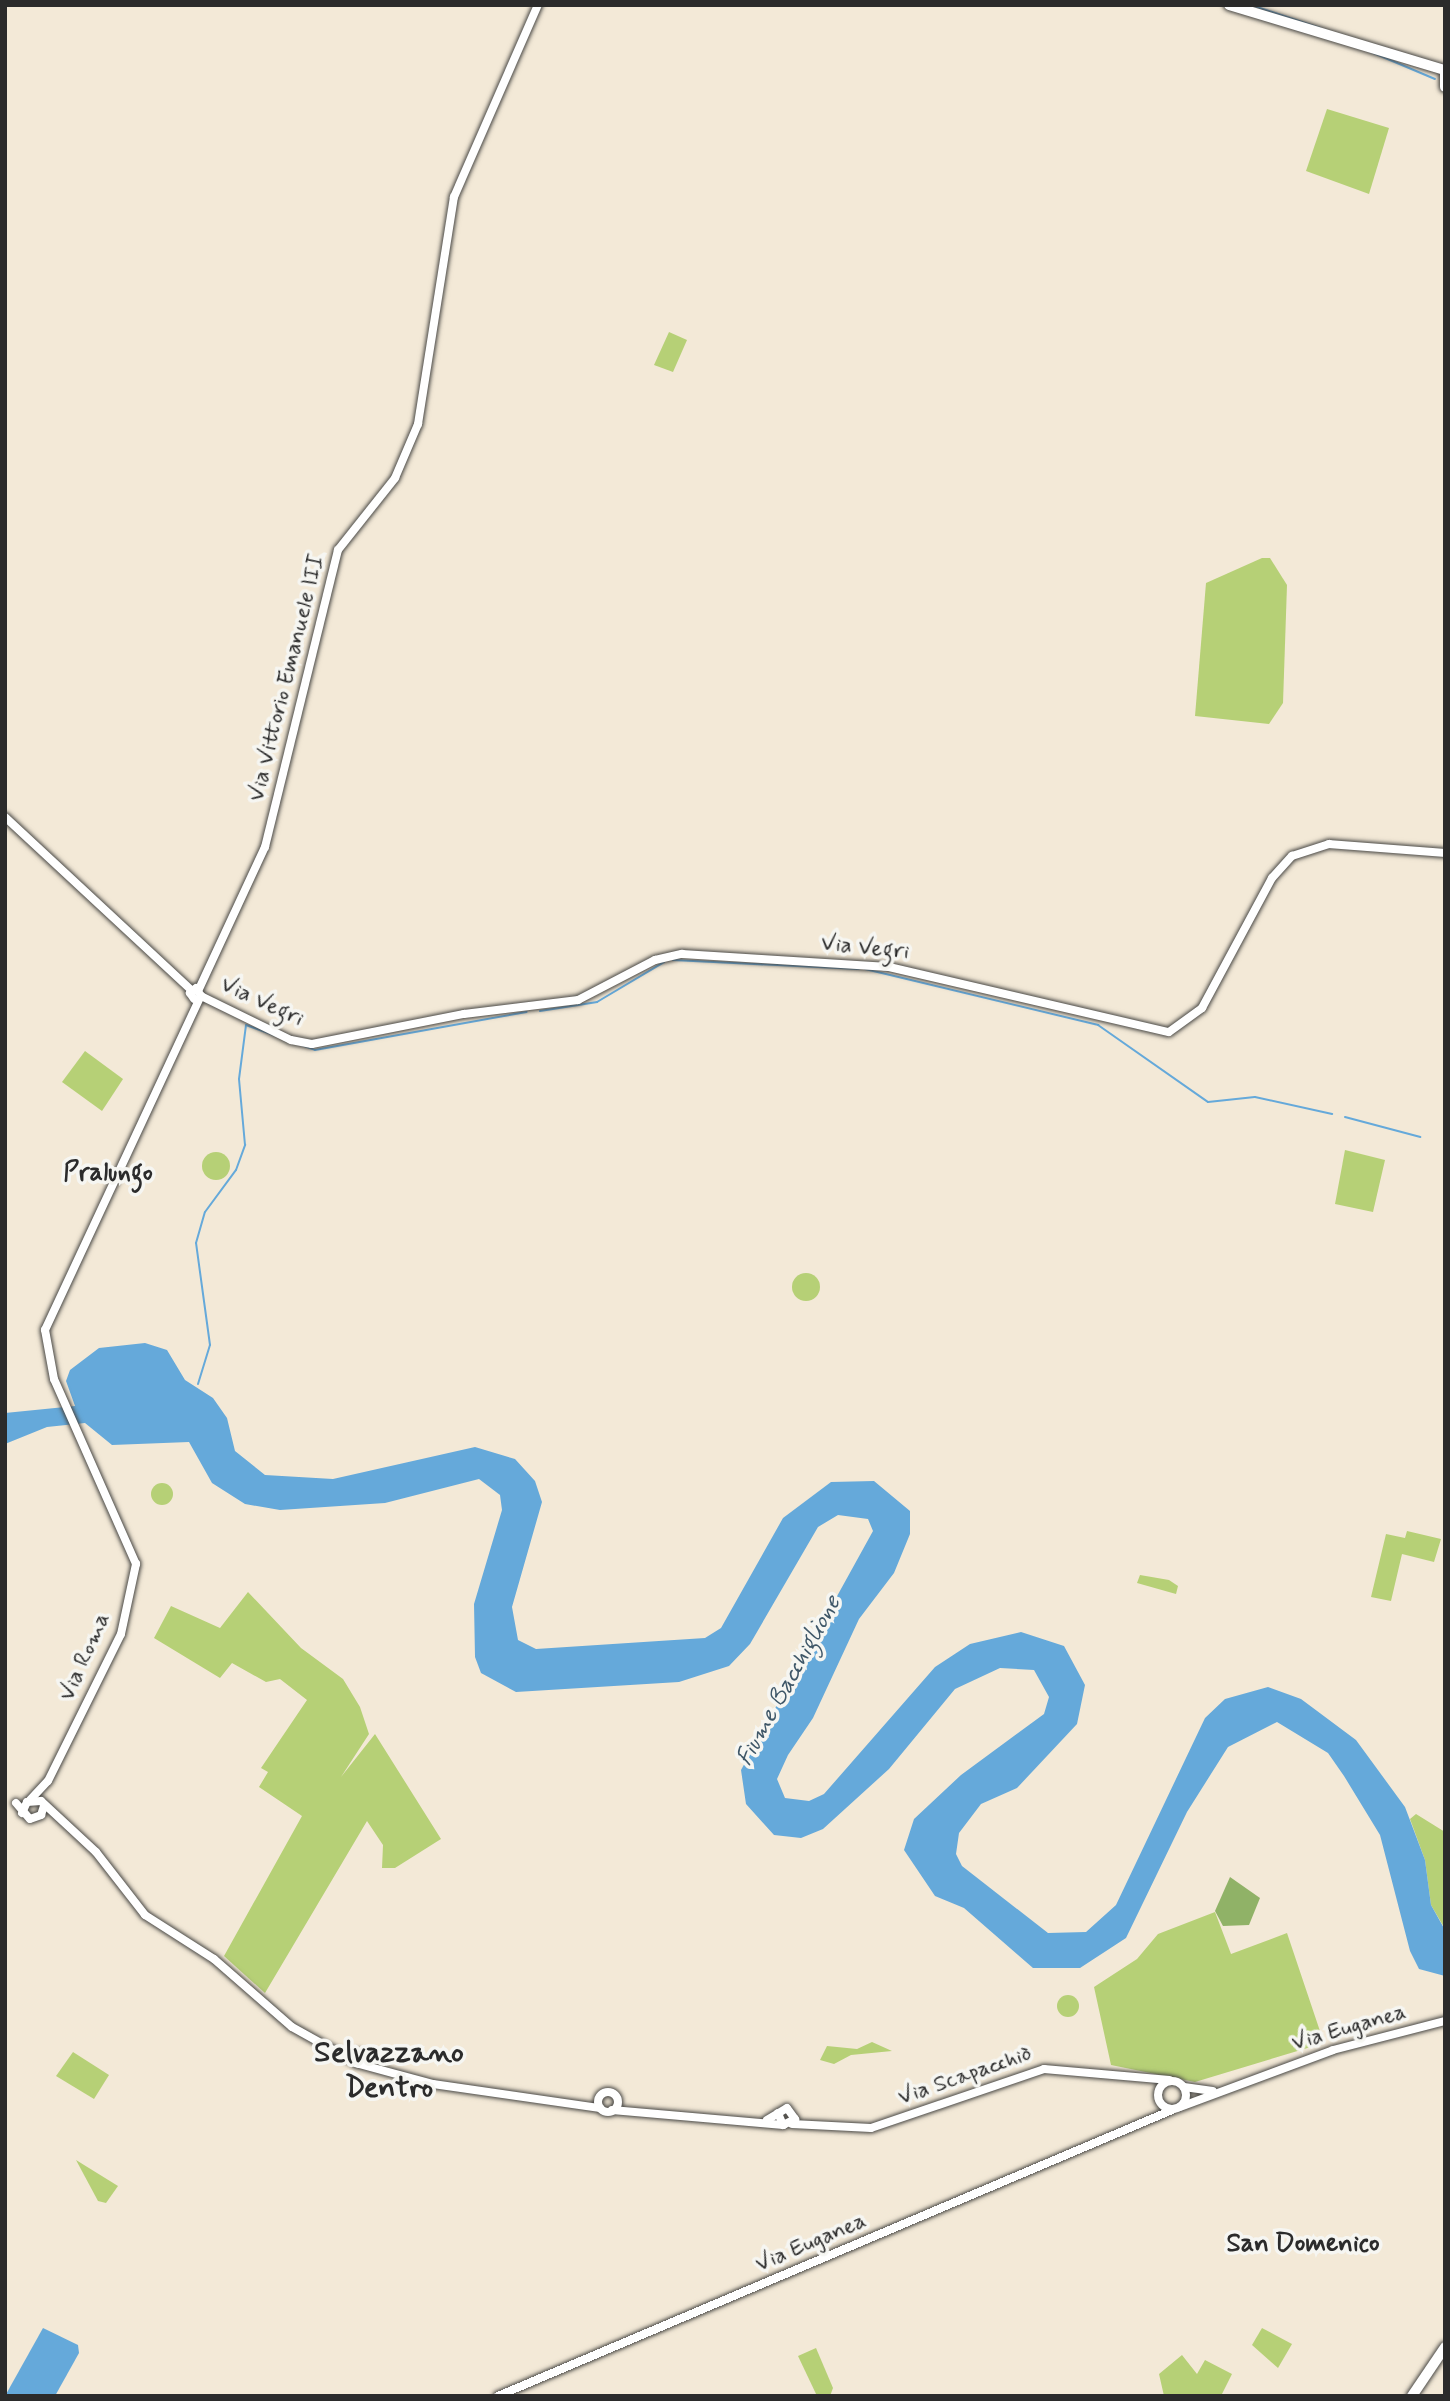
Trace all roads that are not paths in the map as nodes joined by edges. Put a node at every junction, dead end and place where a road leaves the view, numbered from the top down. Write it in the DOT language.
graph roads {
  1 [pos="538,5"];
  2 [pos="1229,5"];
  3 [pos="1444,80"];
  4 [pos="5,817"];
  5 [pos="1445,853"];
  6 [pos="196,993"];
  7 [pos="45,1342"];
  8 [pos="48,1781"];
  9 [pos="5,1800"];
  10 [pos="29,1801"];
  11 [pos="16,1803"];
  12 [pos="44,1805"];
  13 [pos="22,1813"];
  14 [pos="39,1817"];
  15 [pos="58,1820"];
  16 [pos="1445,2021"];
  17 [pos="1141,2080"];
  18 [pos="1170,2080"];
  19 [pos="1184,2087"];
  20 [pos="1226,2088"];
  21 [pos="600,2096"];
  22 [pos="1160,2097"];
  23 [pos="617,2099"];
  24 [pos="582,2103"];
  25 [pos="600,2108"];
  26 [pos="632,2108"];
  27 [pos="1176,2109"];
  28 [pos="612,2110"];
  29 [pos="778,2113"];
  30 [pos="767,2120"];
  31 [pos="793,2122"];
  32 [pos="1138,2123"];
  33 [pos="1445,2347"];
  34 [pos="498,2396"];
  35 [pos="1412,2396"];
  1 -- 6 [label="street, Via Vittorio Emanuele III"];
  2 -- 3 [label="main road"];
  4 -- 6 [label="street, Via Vegri"];
  5 -- 6 [label="street, Via Vegri"];
  6 -- 7 [label="street, Via Vittorio Emanuele III"];
  7 -- 8 [label="street, Via Roma"];
  8 -- 10 [label="street, Via Roma"];
  8 -- 12 [label="street, Via Roma"];
  9 -- 11 [label="street"];
  10 -- 11 [label="street"];
  10 -- 12 [label="street"];
  10 -- 13 [label="street, Via Roma"];
  11 -- 13 [label="street"];
  12 -- 14 [label="street, Via Roma"];
  12 -- 15 [label="street, Via Scapacchiò"];
  13 -- 14 [label="street"];
  14 -- 15 [label="street"];
  15 -- 24 [label="street, Via Scapacchiò"];
  16 -- 20 [label="street, Via Euganea"];
  17 -- 18 [label="street, Via Scapacchiò"];
  17 -- 22 [label="street, Via Scapacchiò"];
  17 -- 31 [label="street, Via Scapacchiò"];
  18 -- 19 [label="street, Via Euganea"];
  18 -- 22 [label="street, Via Euganea"];
  19 -- 20 [label="street, Via Euganea"];
  19 -- 27 [label="street"];
  20 -- 27 [label="street, Via Euganea"];
  21 -- 23 [label="street, Via Scapacchiò"];
  21 -- 24 [label="street, Via Scapacchiò"];
  21 -- 25 [label="street"];
  22 -- 27 [label="street"];
  22 -- 32 [label="street, Via Euganea"];
  23 -- 26 [label="street, Via Scapacchiò"];
  23 -- 28 [label="street"];
  24 -- 25 [label="street, Via Scapacchiò"];
  25 -- 28 [label="street, Via Scapacchiò"];
  26 -- 28 [label="street, Via Scapacchiò"];
  26 -- 30 [label="street, Via Scapacchiò"];
  27 -- 32 [label="street, Via Euganea"];
  29 -- 30 [label="street"];
  29 -- 31 [label="street"];
  29 -- 31 [label="street"];
  30 -- 31 [label="street, Via Scapacchiò"];
  32 -- 34 [label="street, Via Euganea"];
  33 -- 35 [label="main road"];
}
